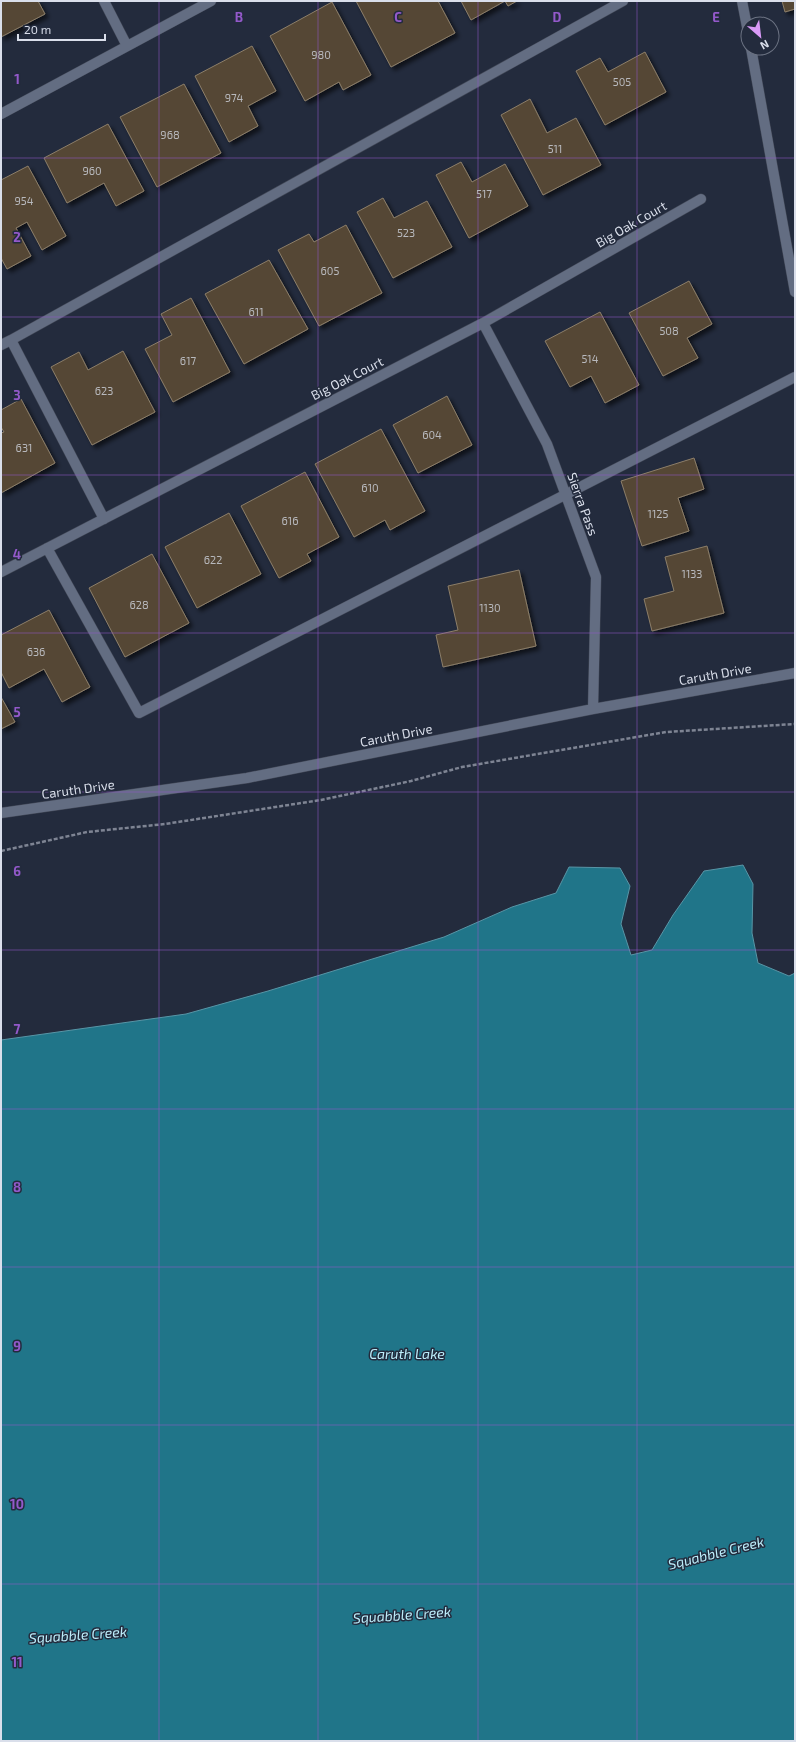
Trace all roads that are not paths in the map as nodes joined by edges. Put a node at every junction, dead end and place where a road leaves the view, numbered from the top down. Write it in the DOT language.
graph roads {
  1 [pos="104,1"];
  2 [pos="211,1"];
  3 [pos="623,1"];
  4 [pos="742,1"];
  5 [pos="745,16"];
  6 [pos="128,46"];
  7 [pos="752,56"];
  8 [pos="1,114"];
  9 [pos="701,199"];
  10 [pos="795,292"];
  11 [pos="483,323"];
  12 [pos="11,340"];
  13 [pos="1,345"];
  14 [pos="795,377"];
  15 [pos="565,494"];
  16 [pos="104,519"];
  17 [pos="47,548"];
  18 [pos="1,572"];
  19 [pos="795,673"];
  20 [pos="593,709"];
  21 [pos="1,813"];
  1 -- 6 [label="street"];
  2 -- 6 [label="street"];
  3 -- 12 [label="street"];
  4 -- 5 [label="street"];
  6 -- 8 [label="street"];
  7 -- 10 [label="street"];
  9 -- 11 [label="street, Big Oak Court"];
  11 -- 15 [label="street, Sierra Pass"];
  11 -- 16 [label="street, Big Oak Court"];
  12 -- 13 [label="street"];
  12 -- 16 [label="street"];
  14 -- 15 [label="street"];
  15 -- 17 [label="street"];
  15 -- 20 [label="street, Sierra Pass"];
  16 -- 17 [label="street, Big Oak Court"];
  17 -- 18 [label="street, Big Oak Court"];
  19 -- 20 [label="street, Caruth Drive"];
  20 -- 21 [label="street, Caruth Drive"];
}
